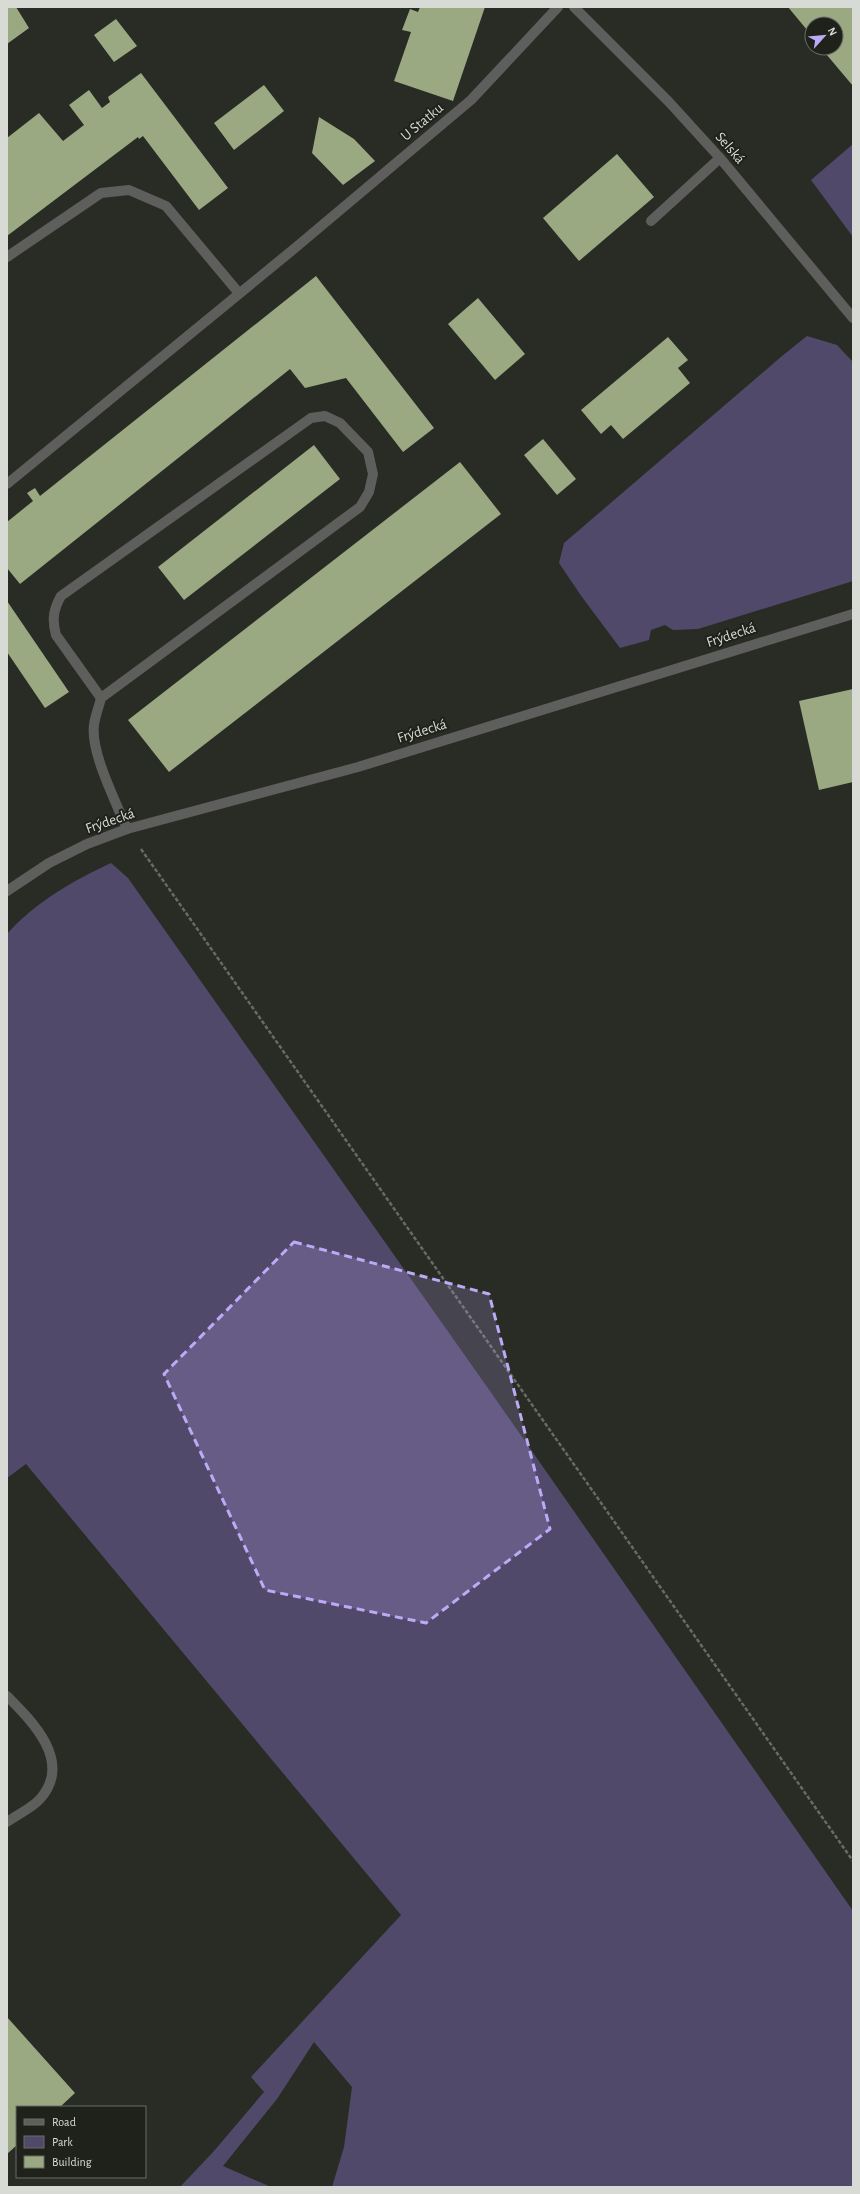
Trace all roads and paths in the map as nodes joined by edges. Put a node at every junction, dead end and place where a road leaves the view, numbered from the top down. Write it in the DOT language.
graph roads {
  1 [pos="558,7"];
  2 [pos="574,7"];
  3 [pos="720,158"];
  4 [pos="651,221"];
  5 [pos="7,258"];
  6 [pos="238,292"];
  7 [pos="853,318"];
  8 [pos="7,484"];
  9 [pos="853,614"];
  10 [pos="101,698"];
  11 [pos="127,829"];
  12 [pos="7,891"];
  13 [pos="7,1696"];
  14 [pos="7,1822"];
  15 [pos="853,1862"];
  1 -- 6 [label="street, U Statku"];
  2 -- 3 [label="street, Selská"];
  3 -- 4 [label="street"];
  3 -- 7 [label="street, Selská"];
  5 -- 6 [label="street"];
  6 -- 8 [label="street, U Statku"];
  9 -- 11 [label="street, Frýdecká"];
  10 -- 10 [label="street"];
  10 -- 11 [label="street"];
  11 -- 12 [label="street, Frýdecká"];
  11 -- 15 [label="path"];
  13 -- 14 [label="street"];
}
